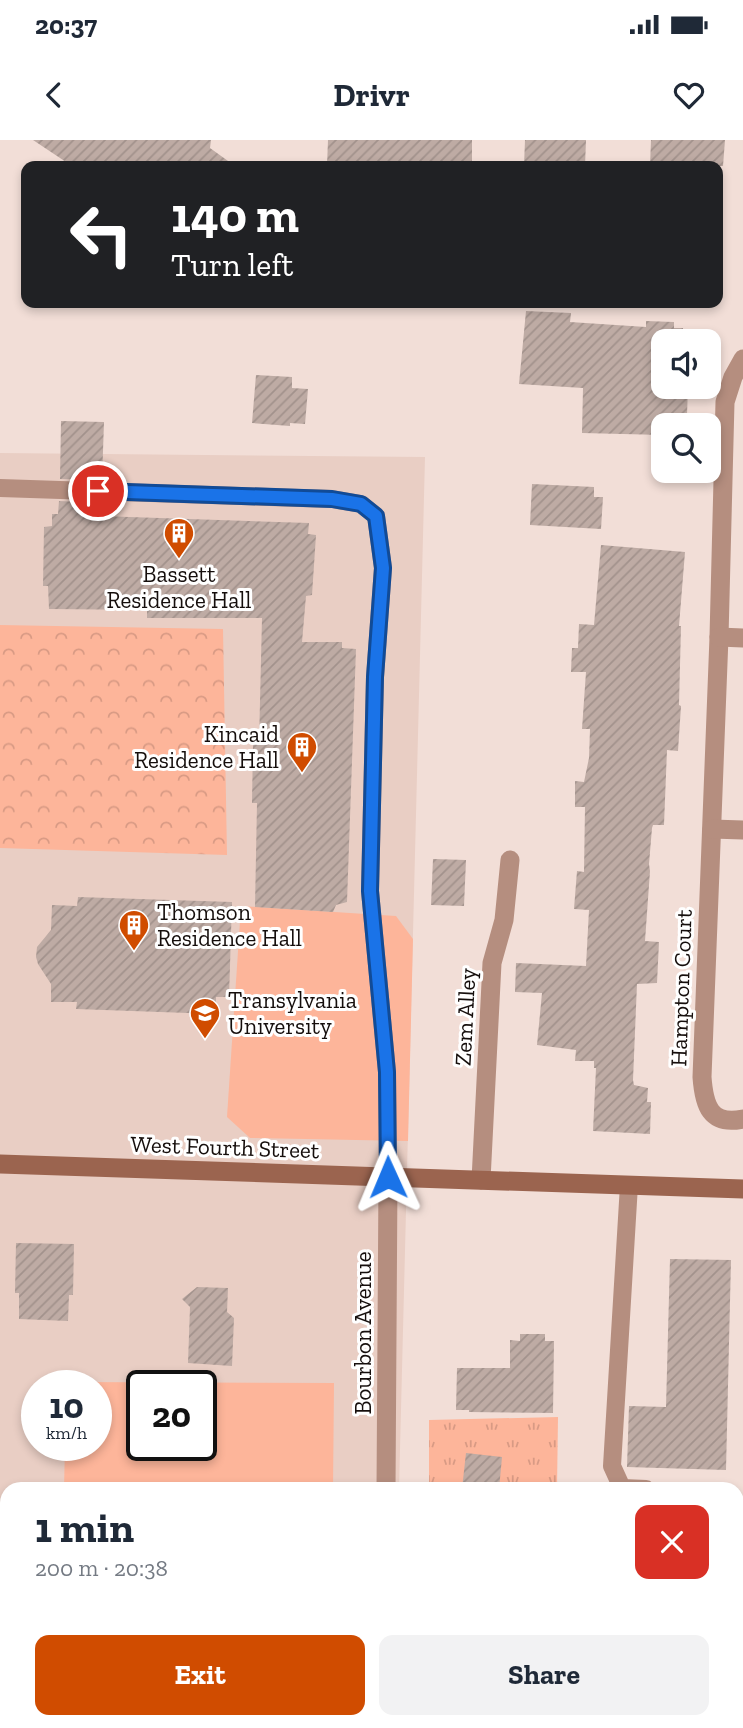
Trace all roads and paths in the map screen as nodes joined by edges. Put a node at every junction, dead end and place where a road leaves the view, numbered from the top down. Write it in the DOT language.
graph roads {
  1 [pos="743,359"];
  2 [pos="0,488"];
  3 [pos="719,637"];
  4 [pos="743,638"];
  5 [pos="712,829"];
  6 [pos="743,830"];
  7 [pos="510,860"];
  8 [pos="743,1119"];
  9 [pos="0,1164"];
  10 [pos="388,1177"];
  11 [pos="481,1180"];
  12 [pos="629,1185"];
  13 [pos="743,1189"];
  14 [pos="386,1482"];
  15 [pos="619,1482"];
  1 -- 3 [label="street, Hampton Court"];
  2 -- 10 [label="lane"];
  3 -- 4 [label="street"];
  3 -- 5 [label="street, Hampton Court"];
  5 -- 6 [label="street"];
  5 -- 8 [label="street, Hampton Court"];
  7 -- 11 [label="street, Zem Alley"];
  9 -- 10 [label="main road, West Fourth Street"];
  10 -- 11 [label="main road, West Fourth Street"];
  10 -- 14 [label="street, Bourbon Avenue"];
  11 -- 12 [label="main road, West Fourth Street"];
  12 -- 13 [label="main road, West Fourth Street"];
  12 -- 15 [label="lane"];
}
